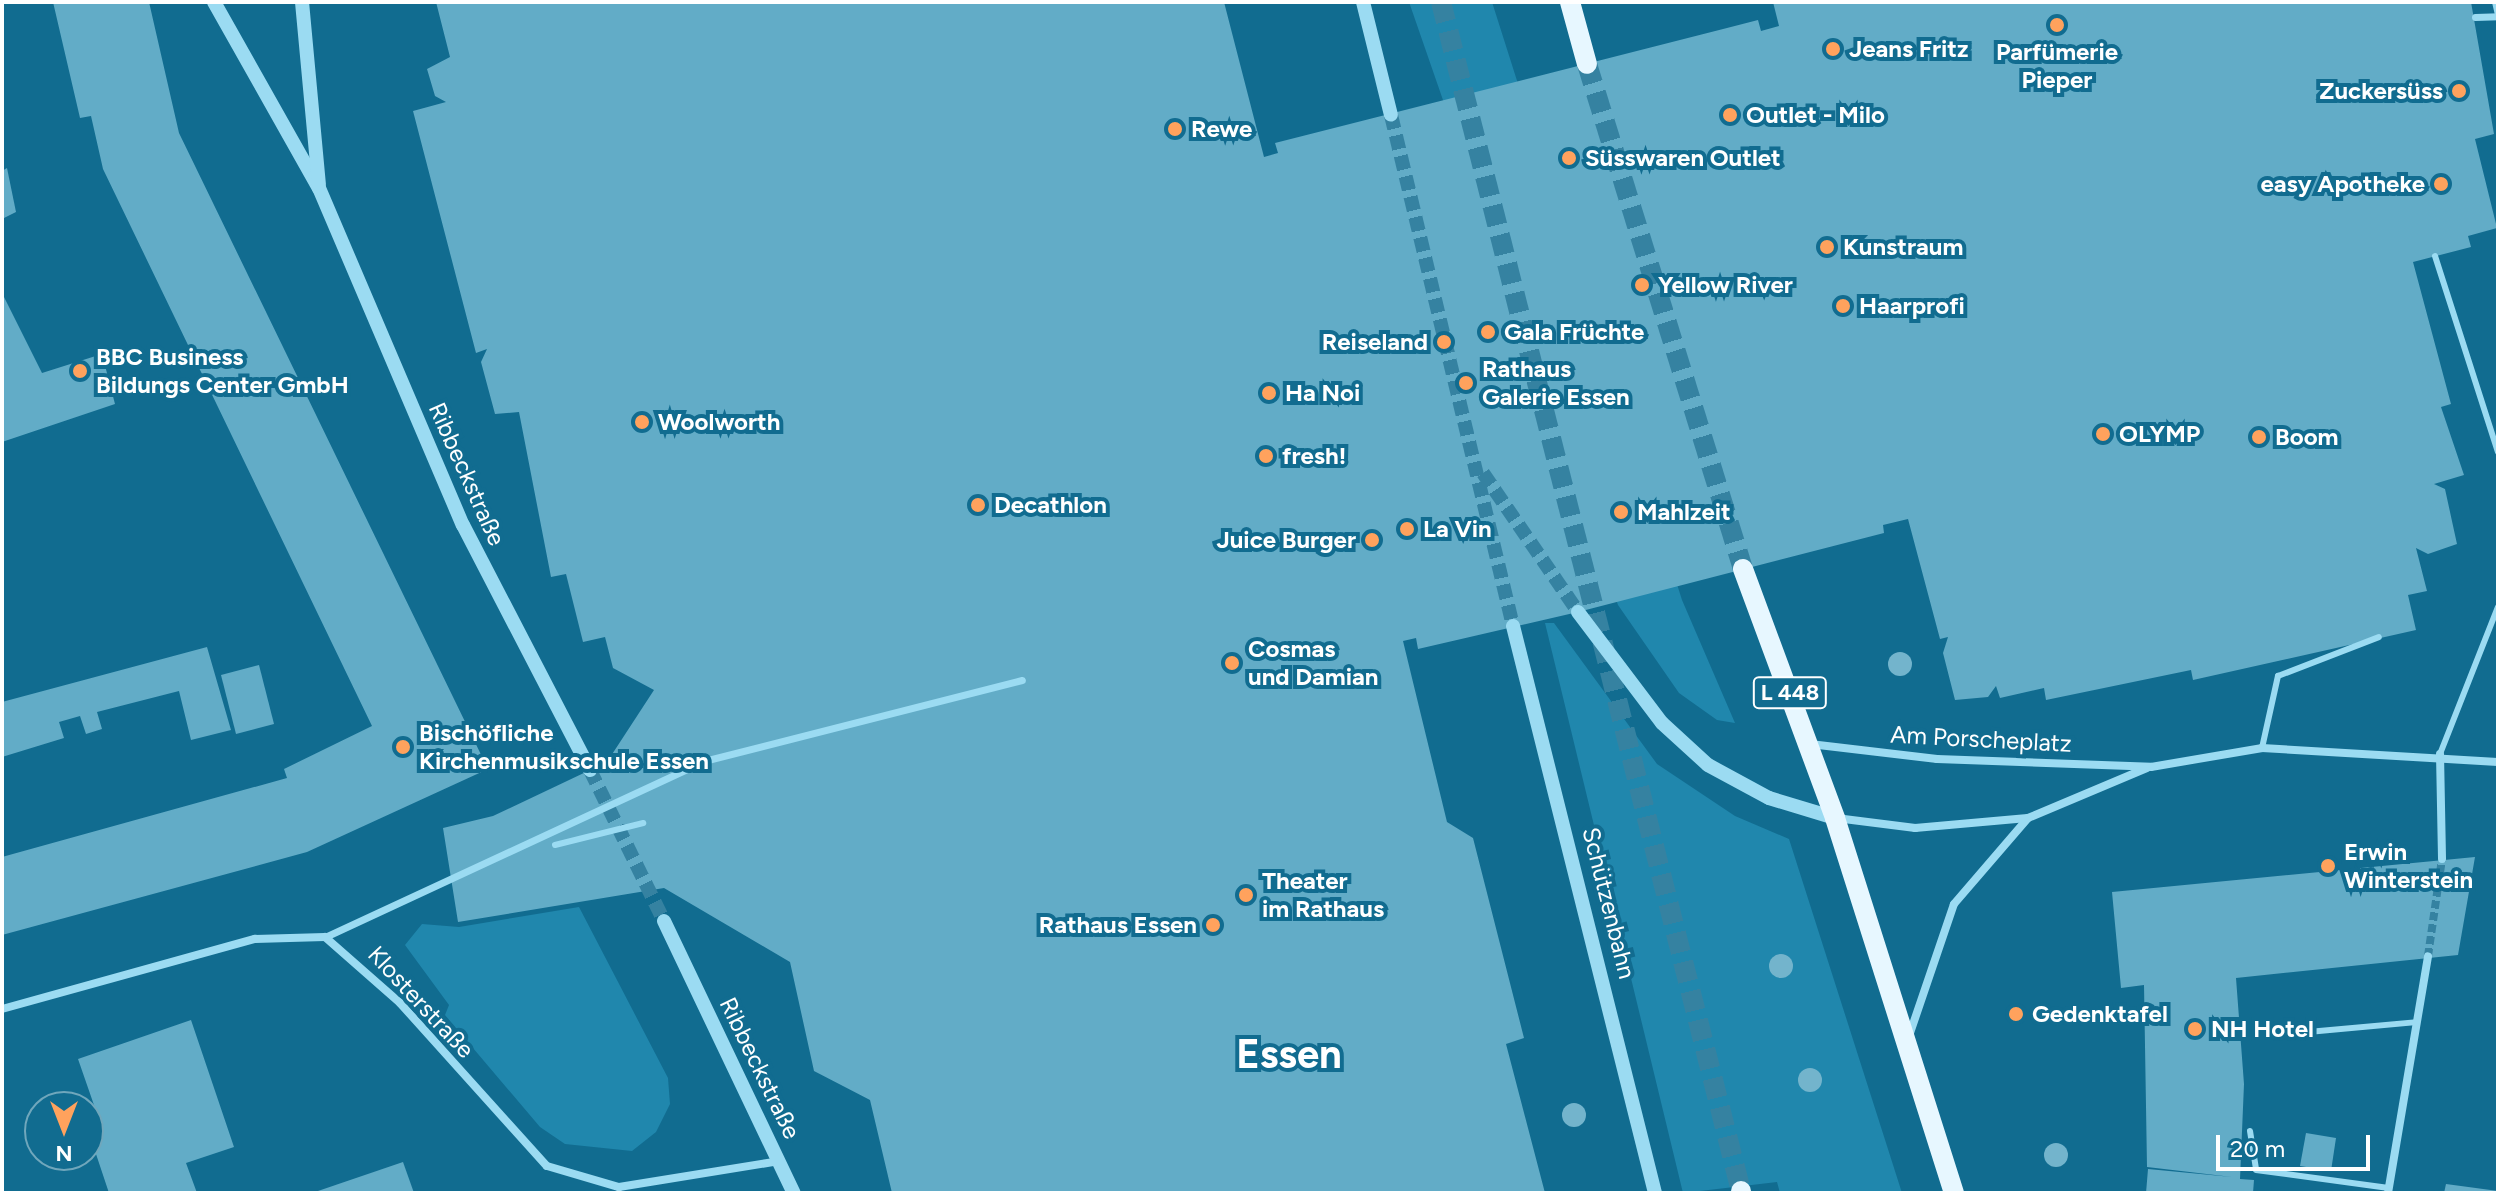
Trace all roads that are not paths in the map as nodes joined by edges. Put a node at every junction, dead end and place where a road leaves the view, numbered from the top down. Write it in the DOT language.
graph roads {
  1 [pos="214,2"];
  2 [pos="302,2"];
  3 [pos="1363,2"];
  4 [pos="1570,2"];
  5 [pos="2495,2"];
  6 [pos="2498,15"];
  7 [pos="2475,17"];
  8 [pos="1587,64"];
  9 [pos="1391,115"];
  10 [pos="319,188"];
  11 [pos="2435,256"];
  12 [pos="2498,452"];
  13 [pos="1743,569"];
  14 [pos="2498,607"];
  15 [pos="1578,612"];
  16 [pos="1513,626"];
  17 [pos="2379,637"];
  18 [pos="1022,680"];
  19 [pos="1809,744"];
  20 [pos="2262,748"];
  21 [pos="2440,754"];
  22 [pos="2498,762"];
  23 [pos="2151,767"];
  24 [pos="590,770"];
  25 [pos="1835,818"];
  26 [pos="2028,818"];
  27 [pos="643,823"];
  28 [pos="555,845"];
  29 [pos="2442,859"];
  30 [pos="664,921"];
  31 [pos="325,937"];
  32 [pos="2428,956"];
  33 [pos="2,1009"];
  34 [pos="2417,1022"];
  35 [pos="2308,1032"];
  36 [pos="1907,1040"];
  37 [pos="2250,1131"];
  38 [pos="780,1160"];
  39 [pos="2389,1190"];
  40 [pos="794,1193"];
  41 [pos="1655,1193"];
  42 [pos="1954,1193"];
  1 -- 10 [label="street, Ribbeckstraße"];
  2 -- 10 [label="street, Ribbeckstraße"];
  3 -- 9 [label="street"];
  4 -- 8 [label="main road"];
  5 -- 6 [label="lane"];
  6 -- 7 [label="street"];
  10 -- 24 [label="street, Ribbeckstraße"];
  11 -- 12 [label="lane"];
  13 -- 19 [label="main road, L 448"];
  14 -- 21 [label="lane"];
  15 -- 25 [label="street"];
  16 -- 41 [label="street, Schützenbahn"];
  17 -- 20 [label="lane"];
  18 -- 31 [label="street, Klosterstraße"];
  19 -- 23 [label="street, Am Porscheplatz"];
  19 -- 25 [label="main road, L 448"];
  20 -- 21 [label="street, Am Porscheplatz"];
  20 -- 23 [label="street, Am Porscheplatz"];
  21 -- 22 [label="street, Am Porscheplatz"];
  21 -- 29 [label="street"];
  23 -- 26 [label="street, Am Porscheplatz"];
  25 -- 26 [label="street, Am Porscheplatz"];
  25 -- 36 [label="main road, L 448"];
  26 -- 36 [label="street"];
  27 -- 28 [label="lane"];
  30 -- 38 [label="street, Ribbeckstraße"];
  31 -- 33 [label="street"];
  31 -- 38 [label="street, Klosterstraße"];
  32 -- 34 [label="street"];
  34 -- 35 [label="lane"];
  34 -- 39 [label="street"];
  36 -- 42 [label="main road, L 448"];
  37 -- 39 [label="lane"];
  38 -- 40 [label="street, Ribbeckstraße"];
}
